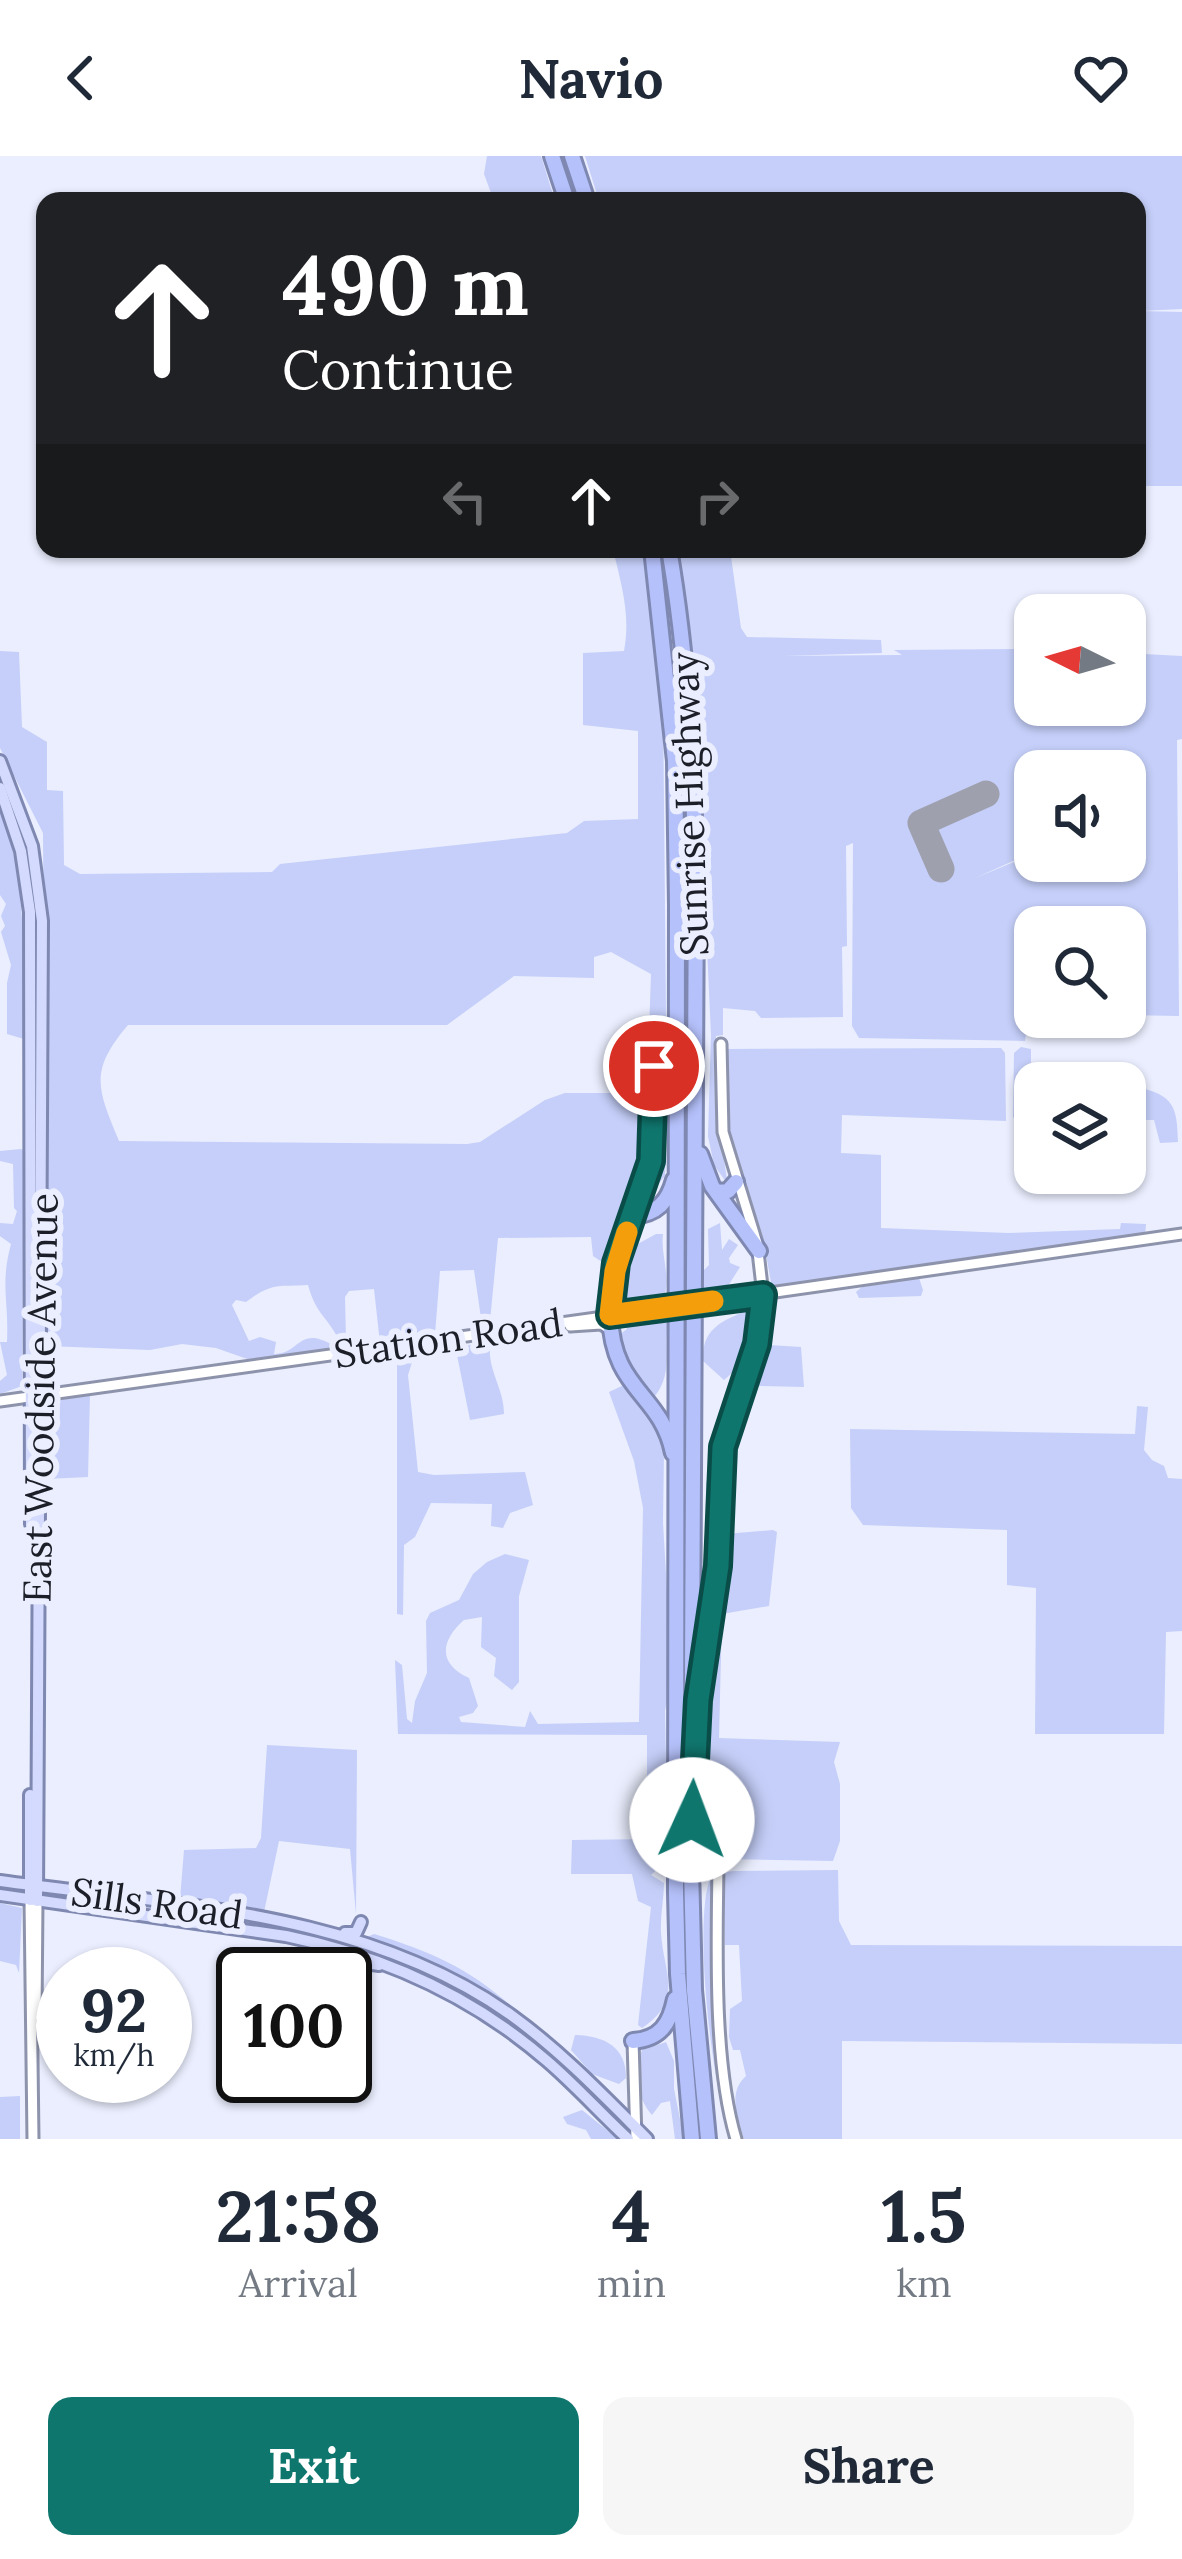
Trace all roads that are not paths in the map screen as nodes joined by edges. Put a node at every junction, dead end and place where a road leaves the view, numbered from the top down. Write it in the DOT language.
graph roads {
  1 [pos="552,156"];
  2 [pos="572,156"];
  3 [pos="564,192"];
  4 [pos="583,192"];
  5 [pos="653,558"];
  6 [pos="670,558"];
  7 [pos="0,761"];
  8 [pos="0,788"];
  9 [pos="721,1044"];
  10 [pos="654,1066"];
  11 [pos="696,1095"];
  12 [pos="679,1115"];
  13 [pos="736,1181"];
  14 [pos="716,1192"];
  15 [pos="633,1216"];
  16 [pos="1182,1234"];
  17 [pos="759,1251"];
  18 [pos="763,1295"];
  19 [pos="610,1322"];
  20 [pos="35,1395"];
  21 [pos="0,1401"];
  22 [pos="677,1502"];
  23 [pos="719,1517"];
  24 [pos="693,1770"];
  25 [pos="718,1865"];
  26 [pos="0,1888"];
  27 [pos="34,1893"];
  28 [pos="331,1946"];
  29 [pos="678,1974"];
  30 [pos="420,1978"];
  31 [pos="633,2041"];
  32 [pos="598,2090"];
  33 [pos="634,2105"];
  34 [pos="633,2135"];
  35 [pos="33,2139"];
  36 [pos="647,2139"];
  37 [pos="692,2139"];
  38 [pos="711,2139"];
  39 [pos="736,2139"];
  1 -- 3 [label="highway"];
  2 -- 4 [label="highway"];
  5 -- 12 [label="highway, Sunrise Highway"];
  6 -- 11 [label="highway, Sunrise Highway"];
  7 -- 20 [label="main road, East Woodside Avenue"];
  8 -- 20 [label="main road, East Woodside Avenue"];
  9 -- 13 [label="main road"];
  10 -- 15 [label="main road"];
  11 -- 14 [label="highway"];
  11 -- 24 [label="highway, Sunrise Highway"];
  12 -- 15 [label="highway"];
  12 -- 22 [label="highway, Sunrise Highway"];
  13 -- 14 [label="highway"];
  13 -- 17 [label="main road"];
  14 -- 17 [label="highway"];
  15 -- 19 [label="main road"];
  16 -- 18 [label="main road, Station Road"];
  17 -- 18 [label="main road"];
  18 -- 19 [label="main road, Station Road, bridge"];
  18 -- 23 [label="main road"];
  19 -- 20 [label="main road, Station Road"];
  19 -- 22 [label="highway"];
  20 -- 21 [label="main road, Station Road"];
  20 -- 27 [label="main road, East Woodside Avenue"];
  22 -- 29 [label="highway, Sunrise Highway"];
  23 -- 24 [label="highway"];
  24 -- 38 [label="highway, Sunrise Highway"];
  25 -- 39 [label="main road"];
  26 -- 27 [label="main road"];
  27 -- 28 [label="main road, Sills Road"];
  27 -- 32 [label="main road, Sills Road"];
  27 -- 35 [label="main road, East Woodside Avenue"];
  28 -- 30 [label="main road, Sills Road"];
  28 -- 30 [label="main road"];
  29 -- 31 [label="highway"];
  29 -- 37 [label="highway, Sunrise Highway"];
  30 -- 34 [label="main road, Sills Road"];
  31 -- 33 [label="main road"];
  32 -- 33 [label="main road"];
  32 -- 34 [label="main road, Sills Road"];
  33 -- 34 [label="main road"];
  34 -- 36 [label="main road, Sills Road"];
}
